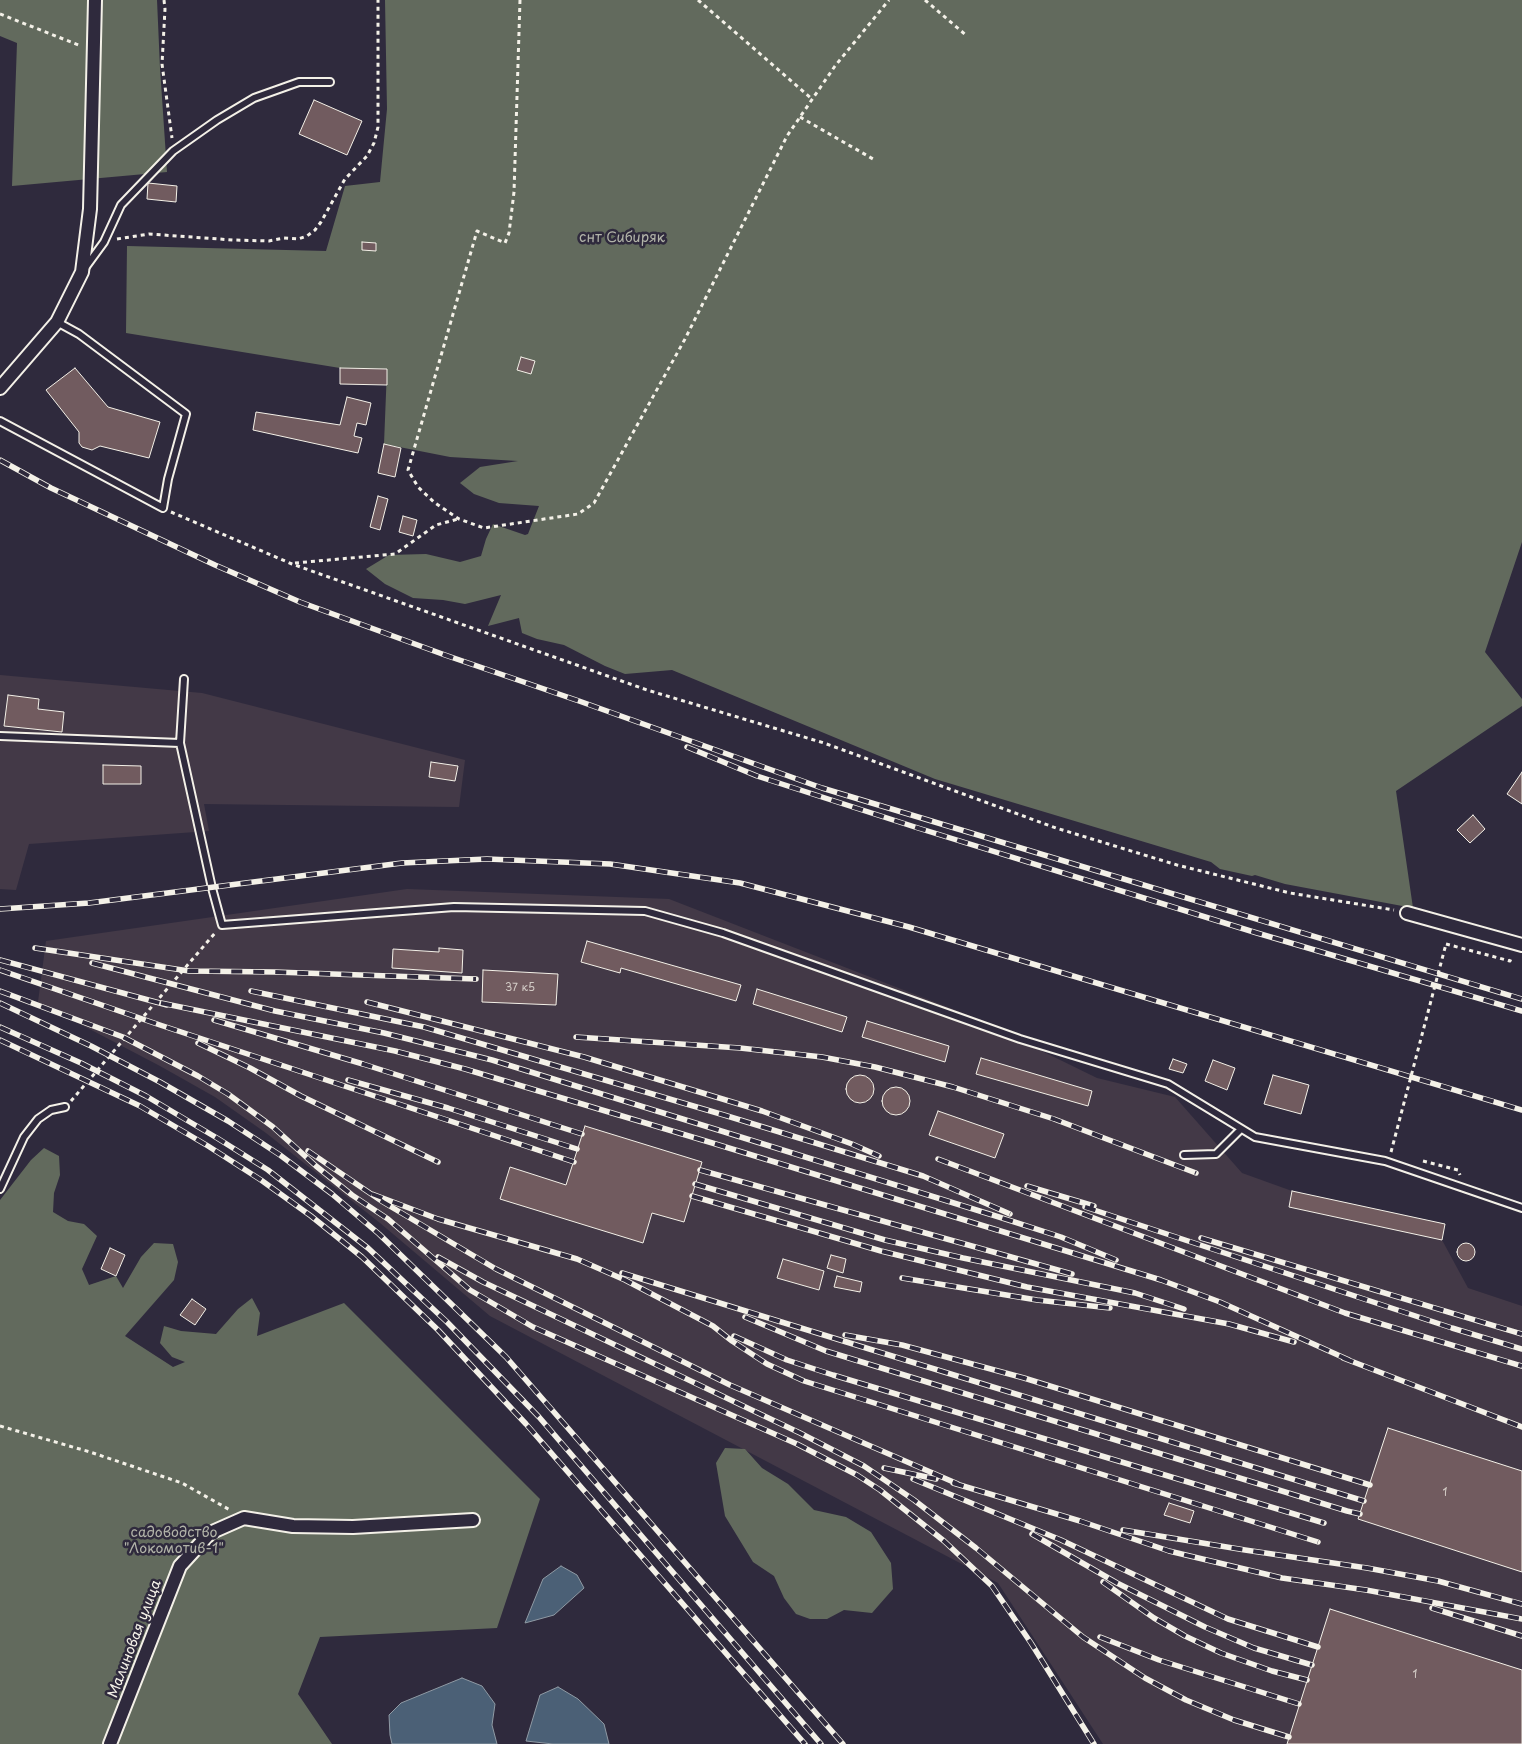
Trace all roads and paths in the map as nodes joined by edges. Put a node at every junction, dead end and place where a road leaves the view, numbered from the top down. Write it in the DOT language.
graph roads {
  1 [pos="95,0"];
  2 [pos="164,0"];
  3 [pos="378,0"];
  4 [pos="520,0"];
  5 [pos="698,0"];
  6 [pos="889,0"];
  7 [pos="925,0"];
  8 [pos="0,14"];
  9 [pos="967,36"];
  10 [pos="94,52"];
  11 [pos="330,82"];
  12 [pos="812,99"];
  13 [pos="800,116"];
  14 [pos="173,151"];
  15 [pos="873,159"];
  16 [pos="104,242"];
  17 [pos="82,272"];
  18 [pos="57,322"];
  19 [pos="0,388"];
  20 [pos="0,421"];
  21 [pos="163,508"];
  22 [pos="459,519"];
  23 [pos="292,564"];
  24 [pos="184,680"];
  25 [pos="0,736"];
  26 [pos="180,743"];
  27 [pos="1407,912"];
  28 [pos="222,925"];
  29 [pos="1522,945"];
  30 [pos="1510,961"];
  31 [pos="66,1107"];
  32 [pos="1241,1129"];
  33 [pos="1391,1152"];
  34 [pos="1184,1155"];
  35 [pos="0,1189"];
  36 [pos="1522,1208"];
  37 [pos="0,1426"];
  38 [pos="244,1518"];
  39 [pos="473,1520"];
  40 [pos="110,1744"];
  1 -- 10 [label="street"];
  2 -- 14 [label="path"];
  3 -- 16 [label="path"];
  4 -- 22 [label="path"];
  5 -- 12 [label="path"];
  6 -- 12 [label="path"];
  7 -- 9 [label="path"];
  8 -- 10 [label="path"];
  10 -- 17 [label="street"];
  11 -- 14 [label="lane"];
  12 -- 13 [label="path"];
  13 -- 15 [label="path"];
  13 -- 22 [label="path"];
  14 -- 16 [label="lane"];
  16 -- 17 [label="lane"];
  17 -- 18 [label="street"];
  18 -- 19 [label="street"];
  18 -- 21 [label="lane"];
  20 -- 21 [label="lane"];
  21 -- 23 [label="path"];
  22 -- 23 [label="path"];
  23 -- 27 [label="path"];
  24 -- 26 [label="lane"];
  25 -- 26 [label="lane"];
  26 -- 28 [label="lane"];
  27 -- 29 [label="street"];
  28 -- 31 [label="path"];
  28 -- 32 [label="lane"];
  30 -- 33 [label="path, bridge"];
  31 -- 35 [label="lane"];
  32 -- 34 [label="lane"];
  32 -- 36 [label="lane"];
  37 -- 38 [label="path"];
  38 -- 39 [label="street"];
  38 -- 40 [label="street, Малиновая улица"];
}
